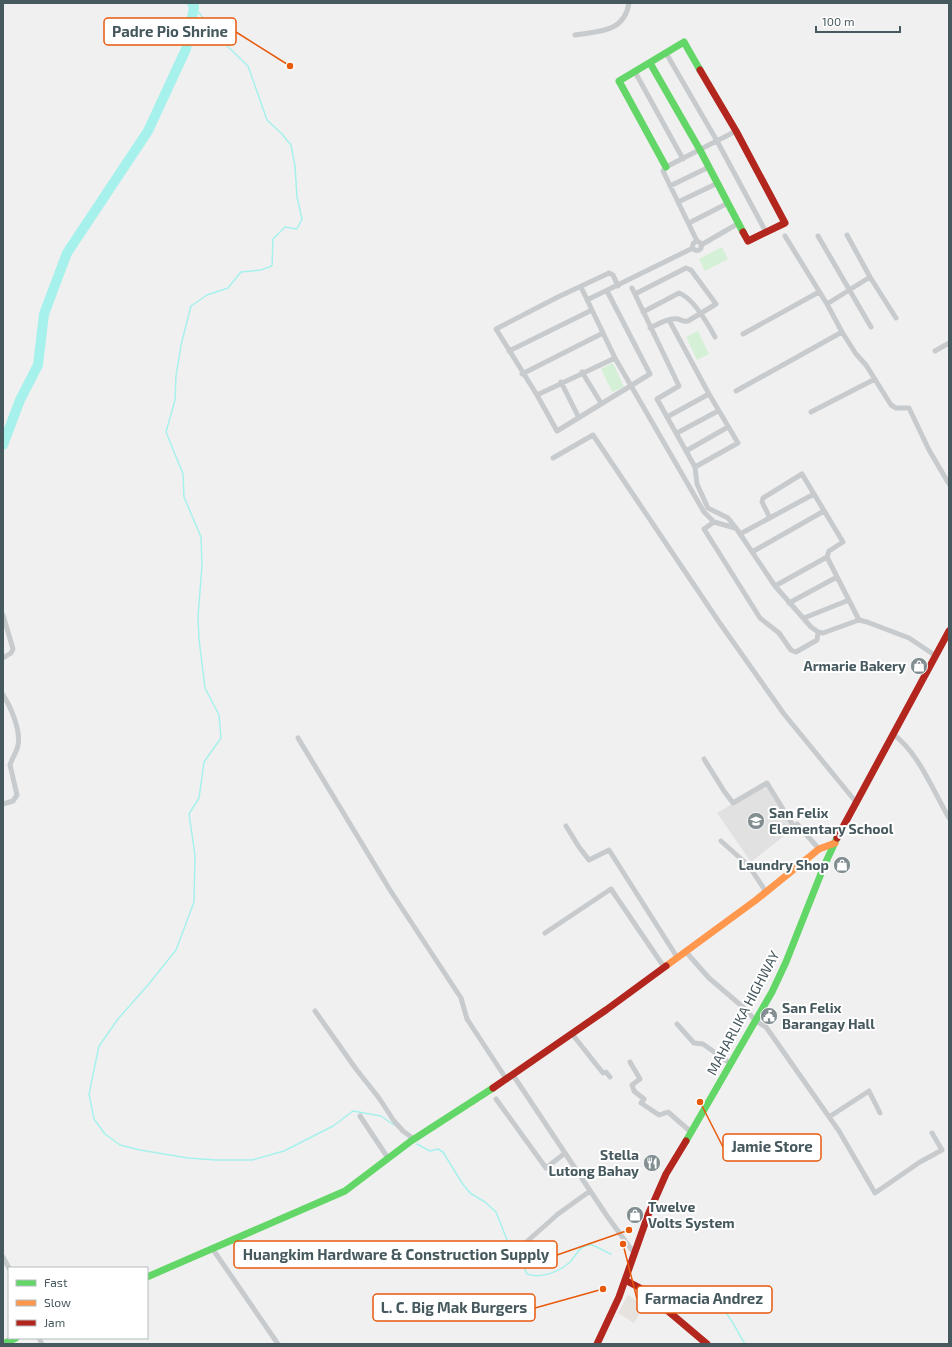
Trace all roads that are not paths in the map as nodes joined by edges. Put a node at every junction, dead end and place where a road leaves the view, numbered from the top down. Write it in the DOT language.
graph roads {
  1 [pos="629,3"];
  2 [pos="575,35"];
  3 [pos="666,53"];
  4 [pos="650,63"];
  5 [pos="635,72"];
  6 [pos="736,131"];
  7 [pos="717,141"];
  8 [pos="700,150"];
  9 [pos="683,159"];
  10 [pos="709,167"];
  11 [pos="666,168"];
  12 [pos="718,183"];
  13 [pos="670,186"];
  14 [pos="678,202"];
  15 [pos="728,203"];
  16 [pos="689,223"];
  17 [pos="739,223"];
  18 [pos="766,232"];
  19 [pos="785,236"];
  20 [pos="818,236"];
  21 [pos="847,236"];
  22 [pos="697,241"];
  23 [pos="701,245"];
  24 [pos="693,248"];
  25 [pos="870,278"];
  26 [pos="618,286"];
  27 [pos="581,287"];
  28 [pos="632,288"];
  29 [pos="849,290"];
  30 [pos="607,291"];
  31 [pos="819,292"];
  32 [pos="635,294"];
  33 [pos="587,300"];
  34 [pos="827,304"];
  35 [pos="592,310"];
  36 [pos="643,312"];
  37 [pos="700,313"];
  38 [pos="896,318"];
  39 [pos="669,320"];
  40 [pos="871,327"];
  41 [pos="650,328"];
  42 [pos="842,332"];
  43 [pos="604,333"];
  44 [pos="743,334"];
  45 [pos="715,337"];
  46 [pos="949,343"];
  47 [pos="509,351"];
  48 [pos="935,351"];
  49 [pos="615,358"];
  50 [pos="582,372"];
  51 [pos="522,374"];
  52 [pos="875,379"];
  53 [pos="561,382"];
  54 [pos="630,385"];
  55 [pos="736,391"];
  56 [pos="709,394"];
  57 [pos="537,395"];
  58 [pos="601,403"];
  59 [pos="718,411"];
  60 [pos="811,412"];
  61 [pos="667,417"];
  62 [pos="578,418"];
  63 [pos="728,427"];
  64 [pos="677,433"];
  65 [pos="686,451"];
  66 [pos="553,458"];
  67 [pos="695,467"];
  68 [pos="949,484"];
  69 [pos="814,494"];
  70 [pos="824,511"];
  71 [pos="770,518"];
  72 [pos="714,522"];
  73 [pos="736,528"];
  74 [pos="740,534"];
  75 [pos="752,552"];
  76 [pos="827,557"];
  77 [pos="837,576"];
  78 [pos="775,586"];
  79 [pos="849,600"];
  80 [pos="789,603"];
  81 [pos="3,615"];
  82 [pos="804,618"];
  83 [pos="859,620"];
  84 [pos="949,631"];
  85 [pos="818,632"];
  86 [pos="936,656"];
  87 [pos="3,658"];
  88 [pos="3,695"];
  89 [pos="893,734"];
  90 [pos="298,738"];
  91 [pos="704,759"];
  92 [pos="856,802"];
  93 [pos="3,804"];
  94 [pos="949,818"];
  95 [pos="566,826"];
  96 [pos="721,841"];
  97 [pos="835,843"];
  98 [pos="819,849"];
  99 [pos="766,892"];
  100 [pos="545,933"];
  101 [pos="686,952"];
  102 [pos="677,957"];
  103 [pos="664,967"];
  104 [pos="315,1011"];
  105 [pos="756,1021"];
  106 [pos="677,1024"];
  107 [pos="572,1034"];
  108 [pos="630,1062"];
  109 [pos="731,1064"];
  110 [pos="513,1075"];
  111 [pos="610,1077"];
  112 [pos="507,1080"];
  113 [pos="496,1098"];
  114 [pos="880,1113"];
  115 [pos="360,1116"];
  116 [pos="829,1117"];
  117 [pos="691,1132"];
  118 [pos="932,1132"];
  119 [pos="414,1139"];
  120 [pos="565,1153"];
  121 [pos="388,1158"];
  122 [pos="590,1191"];
  123 [pos="523,1245"];
  124 [pos="212,1248"];
  125 [pos="635,1254"];
  126 [pos="3,1257"];
  127 [pos="8,1267"];
  128 [pos="148,1277"];
  129 [pos="625,1280"];
  130 [pos="14,1339"];
  131 [pos="3,1344"];
  132 [pos="278,1344"];
  133 [pos="597,1344"];
  134 [pos="707,1344"];
  1 -- 2 [label="street"];
  3 -- 4 [label="main road"];
  3 -- 6 [label="main road"];
  3 -- 7 [label="street"];
  4 -- 5 [label="main road"];
  4 -- 8 [label="main road"];
  5 -- 9 [label="street"];
  5 -- 11 [label="main road"];
  6 -- 7 [label="street"];
  6 -- 18 [label="main road"];
  7 -- 8 [label="street"];
  7 -- 18 [label="street"];
  8 -- 9 [label="street"];
  8 -- 10 [label="main road"];
  9 -- 11 [label="street"];
  10 -- 12 [label="main road"];
  10 -- 13 [label="street"];
  11 -- 13 [label="street"];
  12 -- 14 [label="street"];
  12 -- 15 [label="main road"];
  13 -- 14 [label="street"];
  14 -- 16 [label="street"];
  15 -- 16 [label="street"];
  15 -- 17 [label="main road"];
  16 -- 22 [label="street"];
  17 -- 18 [label="main road"];
  17 -- 23 [label="street"];
  19 -- 31 [label="street"];
  20 -- 29 [label="street"];
  21 -- 25 [label="street"];
  22 -- 23 [label="street"];
  22 -- 24 [label="street"];
  23 -- 24 [label="street"];
  24 -- 26 [label="street"];
  25 -- 29 [label="street"];
  25 -- 38 [label="street"];
  26 -- 27 [label="street"];
  26 -- 30 [label="street"];
  27 -- 33 [label="street"];
  27 -- 47 [label="street"];
  28 -- 32 [label="street"];
  29 -- 34 [label="street"];
  29 -- 40 [label="street"];
  30 -- 33 [label="street"];
  30 -- 54 [label="street"];
  31 -- 34 [label="street"];
  31 -- 44 [label="street"];
  32 -- 36 [label="street"];
  32 -- 37 [label="street"];
  33 -- 35 [label="street"];
  34 -- 42 [label="street"];
  35 -- 43 [label="street"];
  35 -- 47 [label="street"];
  36 -- 37 [label="street"];
  36 -- 41 [label="street"];
  37 -- 39 [label="street"];
  37 -- 45 [label="street"];
  39 -- 41 [label="street"];
  39 -- 56 [label="street"];
  41 -- 61 [label="street"];
  42 -- 52 [label="street"];
  42 -- 55 [label="street"];
  43 -- 49 [label="street"];
  43 -- 51 [label="street"];
  46 -- 48 [label="street"];
  47 -- 51 [label="street"];
  49 -- 50 [label="street"];
  49 -- 54 [label="street"];
  50 -- 53 [label="street"];
  50 -- 58 [label="street"];
  51 -- 57 [label="street"];
  52 -- 60 [label="street"];
  52 -- 68 [label="street"];
  53 -- 57 [label="street"];
  53 -- 62 [label="street"];
  54 -- 58 [label="street"];
  54 -- 72 [label="street"];
  56 -- 59 [label="street"];
  56 -- 61 [label="street"];
  57 -- 62 [label="street"];
  58 -- 62 [label="street"];
  59 -- 63 [label="street"];
  59 -- 64 [label="street"];
  61 -- 64 [label="street"];
  63 -- 65 [label="street"];
  63 -- 67 [label="street"];
  64 -- 65 [label="street"];
  65 -- 67 [label="street"];
  66 -- 92 [label="street"];
  67 -- 73 [label="street"];
  69 -- 70 [label="street"];
  69 -- 71 [label="street"];
  69 -- 71 [label="street"];
  70 -- 75 [label="street"];
  70 -- 76 [label="street"];
  71 -- 74 [label="street"];
  72 -- 73 [label="street"];
  72 -- 85 [label="street"];
  73 -- 74 [label="street"];
  74 -- 75 [label="street"];
  75 -- 78 [label="street"];
  76 -- 77 [label="street"];
  76 -- 78 [label="street"];
  77 -- 79 [label="street"];
  77 -- 80 [label="street"];
  78 -- 80 [label="street"];
  79 -- 82 [label="street"];
  79 -- 83 [label="street"];
  80 -- 82 [label="street"];
  81 -- 87 [label="street"];
  82 -- 85 [label="street"];
  83 -- 85 [label="street"];
  83 -- 86 [label="street"];
  84 -- 86 [label="main road, MAHARLIKA HIGHWAY"];
  86 -- 89 [label="main road, MAHARLIKA HIGHWAY"];
  88 -- 93 [label="street"];
  89 -- 92 [label="main road, MAHARLIKA HIGHWAY"];
  89 -- 94 [label="street"];
  90 -- 112 [label="street"];
  91 -- 98 [label="street"];
  92 -- 97 [label="main road, MAHARLIKA HIGHWAY"];
  95 -- 102 [label="street"];
  96 -- 99 [label="street"];
  97 -- 98 [label="main road"];
  97 -- 105 [label="main road, MAHARLIKA HIGHWAY"];
  98 -- 99 [label="main road"];
  99 -- 101 [label="main road"];
  100 -- 103 [label="street"];
  101 -- 102 [label="main road"];
  101 -- 105 [label="street"];
  102 -- 103 [label="main road"];
  103 -- 107 [label="main road"];
  104 -- 119 [label="street"];
  105 -- 109 [label="main road, MAHARLIKA HIGHWAY"];
  105 -- 116 [label="street"];
  106 -- 109 [label="street"];
  107 -- 110 [label="main road"];
  107 -- 111 [label="street"];
  108 -- 117 [label="street"];
  109 -- 117 [label="main road, MAHARLIKA HIGHWAY"];
  110 -- 112 [label="main road"];
  110 -- 120 [label="street"];
  112 -- 119 [label="main road"];
  113 -- 120 [label="street"];
  114 -- 116 [label="street"];
  115 -- 121 [label="street"];
  116 -- 118 [label="street"];
  117 -- 125 [label="main road, MAHARLIKA HIGHWAY"];
  119 -- 121 [label="main road"];
  120 -- 122 [label="street"];
  121 -- 124 [label="main road"];
  122 -- 123 [label="street"];
  122 -- 125 [label="street"];
  124 -- 128 [label="main road"];
  124 -- 132 [label="street"];
  125 -- 129 [label="main road, MAHARLIKA HIGHWAY"];
  126 -- 127 [label="street"];
  129 -- 133 [label="main road, MAHARLIKA HIGHWAY"];
  129 -- 134 [label="main road"];
  130 -- 131 [label="main road"];
}
